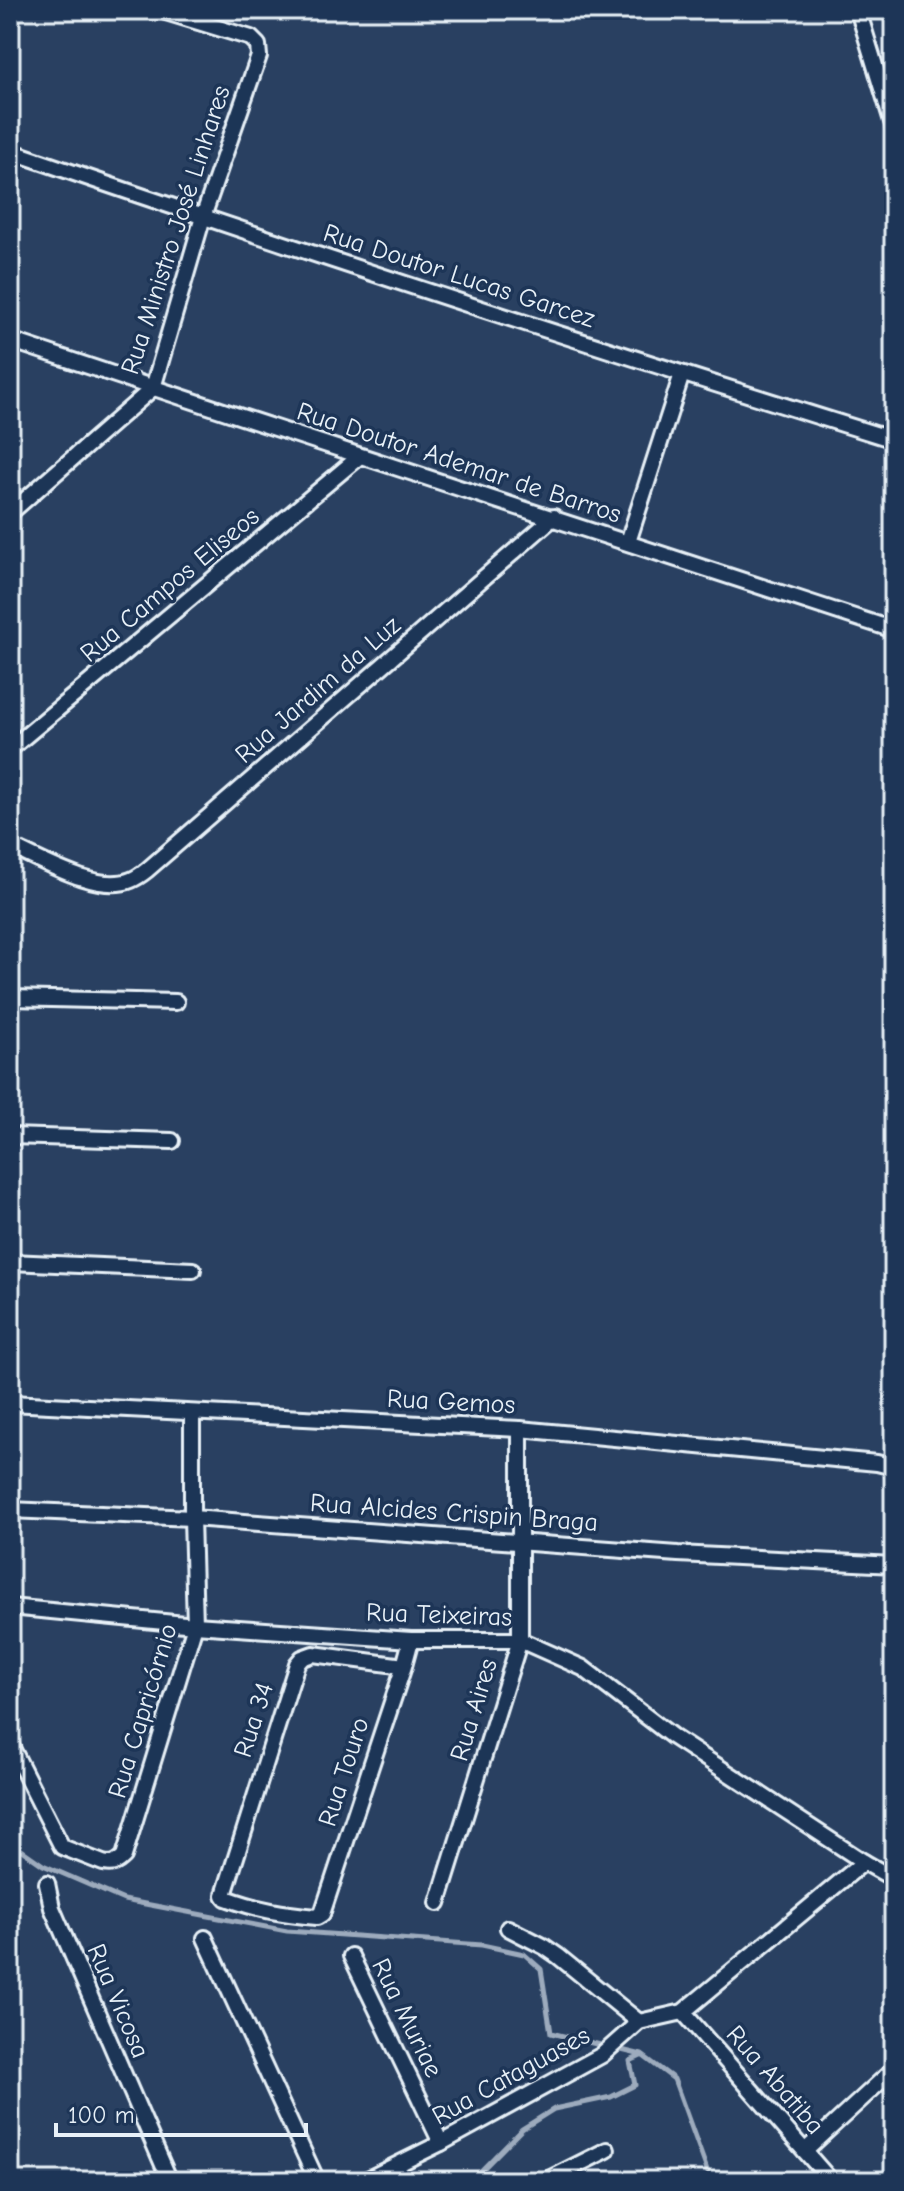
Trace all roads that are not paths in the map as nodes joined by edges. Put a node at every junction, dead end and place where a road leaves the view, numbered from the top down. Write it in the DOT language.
graph roads {
  1 [pos="159,10"];
  2 [pos="858,10"];
  3 [pos="894,128"];
  4 [pos="10,151"];
  5 [pos="203,217"];
  6 [pos="10,340"];
  7 [pos="682,374"];
  8 [pos="153,388"];
  9 [pos="894,440"];
  10 [pos="359,457"];
  11 [pos="10,513"];
  12 [pos="554,517"];
  13 [pos="628,542"];
  14 [pos="894,630"];
  15 [pos="10,749"];
  16 [pos="10,846"];
  17 [pos="10,998"];
  18 [pos="176,1002"];
  19 [pos="10,1136"];
  20 [pos="172,1141"];
  21 [pos="10,1262"];
  22 [pos="193,1270"];
  23 [pos="10,1403"];
  24 [pos="192,1413"];
  25 [pos="520,1429"];
  26 [pos="891,1470"];
  27 [pos="10,1510"];
  28 [pos="192,1518"];
  29 [pos="521,1542"];
  30 [pos="894,1565"];
  31 [pos="10,1607"];
  32 [pos="195,1625"];
  33 [pos="411,1640"];
  34 [pos="520,1640"];
  35 [pos="404,1666"];
  36 [pos="10,1744"];
  37 [pos="864,1862"];
  38 [pos="894,1879"];
  39 [pos="47,1883"];
  40 [pos="438,1903"];
  41 [pos="319,1916"];
  42 [pos="508,1928"];
  43 [pos="205,1938"];
  44 [pos="351,1956"];
  45 [pos="683,2012"];
  46 [pos="639,2022"];
  47 [pos="894,2069"];
  48 [pos="441,2143"];
  49 [pos="607,2150"];
  50 [pos="805,2151"];
  51 [pos="170,2181"];
  52 [pos="317,2181"];
  53 [pos="364,2181"];
  54 [pos="545,2181"];
  55 [pos="831,2181"];
  1 -- 5 [label="street, Rua Ministro José Linhares"];
  2 -- 3 [label="street"];
  4 -- 5 [label="street, Rua Doutor Lucas Garcez"];
  5 -- 7 [label="street, Rua Doutor Lucas Garcez"];
  5 -- 8 [label="street, Rua Ministro José Linhares"];
  6 -- 8 [label="street, Rua Doutor Ademar de Barros"];
  7 -- 9 [label="street, Rua Doutor Lucas Garcez"];
  7 -- 13 [label="street"];
  8 -- 10 [label="street, Rua Doutor Ademar de Barros"];
  8 -- 11 [label="street, Rua Ministro José Linhares"];
  10 -- 12 [label="street, Rua Doutor Ademar de Barros"];
  10 -- 15 [label="street, Rua Campos Eliseos"];
  12 -- 13 [label="street, Rua Doutor Ademar de Barros"];
  12 -- 16 [label="street, Rua Jardim da Luz"];
  13 -- 14 [label="street, Rua Doutor Ademar de Barros"];
  17 -- 18 [label="street"];
  19 -- 20 [label="street"];
  21 -- 22 [label="street"];
  23 -- 24 [label="street, Rua Gemos"];
  24 -- 25 [label="street, Rua Gemos"];
  24 -- 28 [label="street, Rua Capricórnio"];
  25 -- 26 [label="street, Rua Gemos"];
  25 -- 29 [label="street, Rua Aires"];
  27 -- 28 [label="street, Rua Alcides Crispin Braga"];
  28 -- 29 [label="street, Rua Alcides Crispin Braga"];
  28 -- 32 [label="street, Rua Capricórnio"];
  29 -- 30 [label="street, Rua Alcides Crispin Braga"];
  29 -- 34 [label="street, Rua Aires"];
  31 -- 32 [label="street, Rua Teixeiras"];
  32 -- 33 [label="street, Rua Teixeiras"];
  32 -- 36 [label="street, Rua Capricórnio"];
  33 -- 34 [label="street, Rua Teixeiras"];
  33 -- 35 [label="street, Rua Touro"];
  34 -- 37 [label="street, Rua Teixeiras"];
  34 -- 40 [label="street, Rua Aires"];
  35 -- 41 [label="street, Rua Touro"];
  35 -- 41 [label="street, Rua 34"];
  37 -- 38 [label="street, Rua Teixeiras"];
  37 -- 45 [label="street"];
  39 -- 51 [label="street, Rua Vicosa"];
  42 -- 46 [label="street"];
  43 -- 52 [label="street"];
  44 -- 48 [label="street, Rua Muriae"];
  45 -- 46 [label="street"];
  45 -- 50 [label="street, Rua Abatiba"];
  46 -- 48 [label="street, Rua Cataguases"];
  47 -- 50 [label="street"];
  48 -- 53 [label="street, Rua Cataguases"];
  49 -- 54 [label="street"];
  50 -- 55 [label="street, Rua Abatiba"];
}
